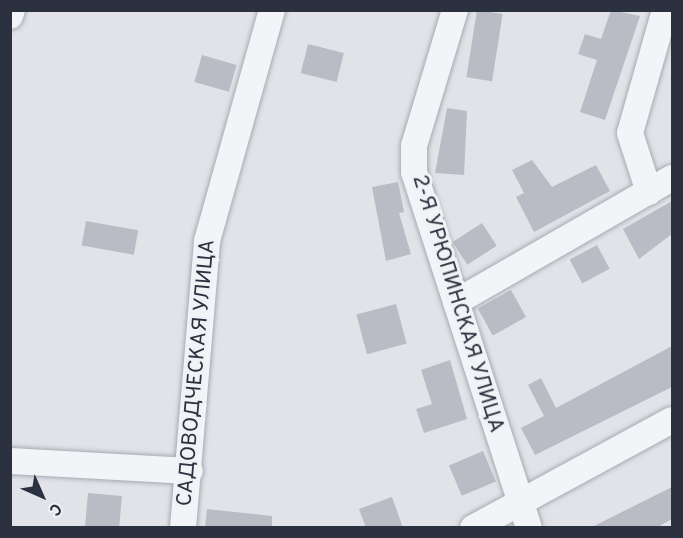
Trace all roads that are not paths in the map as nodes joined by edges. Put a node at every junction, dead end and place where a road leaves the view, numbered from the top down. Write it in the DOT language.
graph roads {
  1 [pos="12,10"];
  2 [pos="272,10"];
  3 [pos="455,10"];
  4 [pos="665,10"];
  5 [pos="10,16"];
  6 [pos="672,178"];
  7 [pos="649,192"];
  8 [pos="456,302"];
  9 [pos="672,420"];
  10 [pos="10,461"];
  11 [pos="190,471"];
  12 [pos="520,502"];
  13 [pos="183,528"];
  14 [pos="472,528"];
  15 [pos="529,528"];
  1 -- 5 [label="street"];
  2 -- 11 [label="street, САДОВОДЧЕСКАЯ УЛИЦА"];
  3 -- 8 [label="street, 2-Я УРЮПИНСКАЯ УЛИЦА"];
  4 -- 7 [label="street"];
  6 -- 7 [label="street"];
  7 -- 8 [label="street"];
  8 -- 12 [label="street, 2-Я УРЮПИНСКАЯ УЛИЦА"];
  9 -- 12 [label="street"];
  10 -- 11 [label="street"];
  11 -- 13 [label="street, САДОВОДЧЕСКАЯ УЛИЦА"];
  12 -- 14 [label="street"];
  12 -- 15 [label="street, 2-Я УРЮПИНСКАЯ УЛИЦА"];
}
